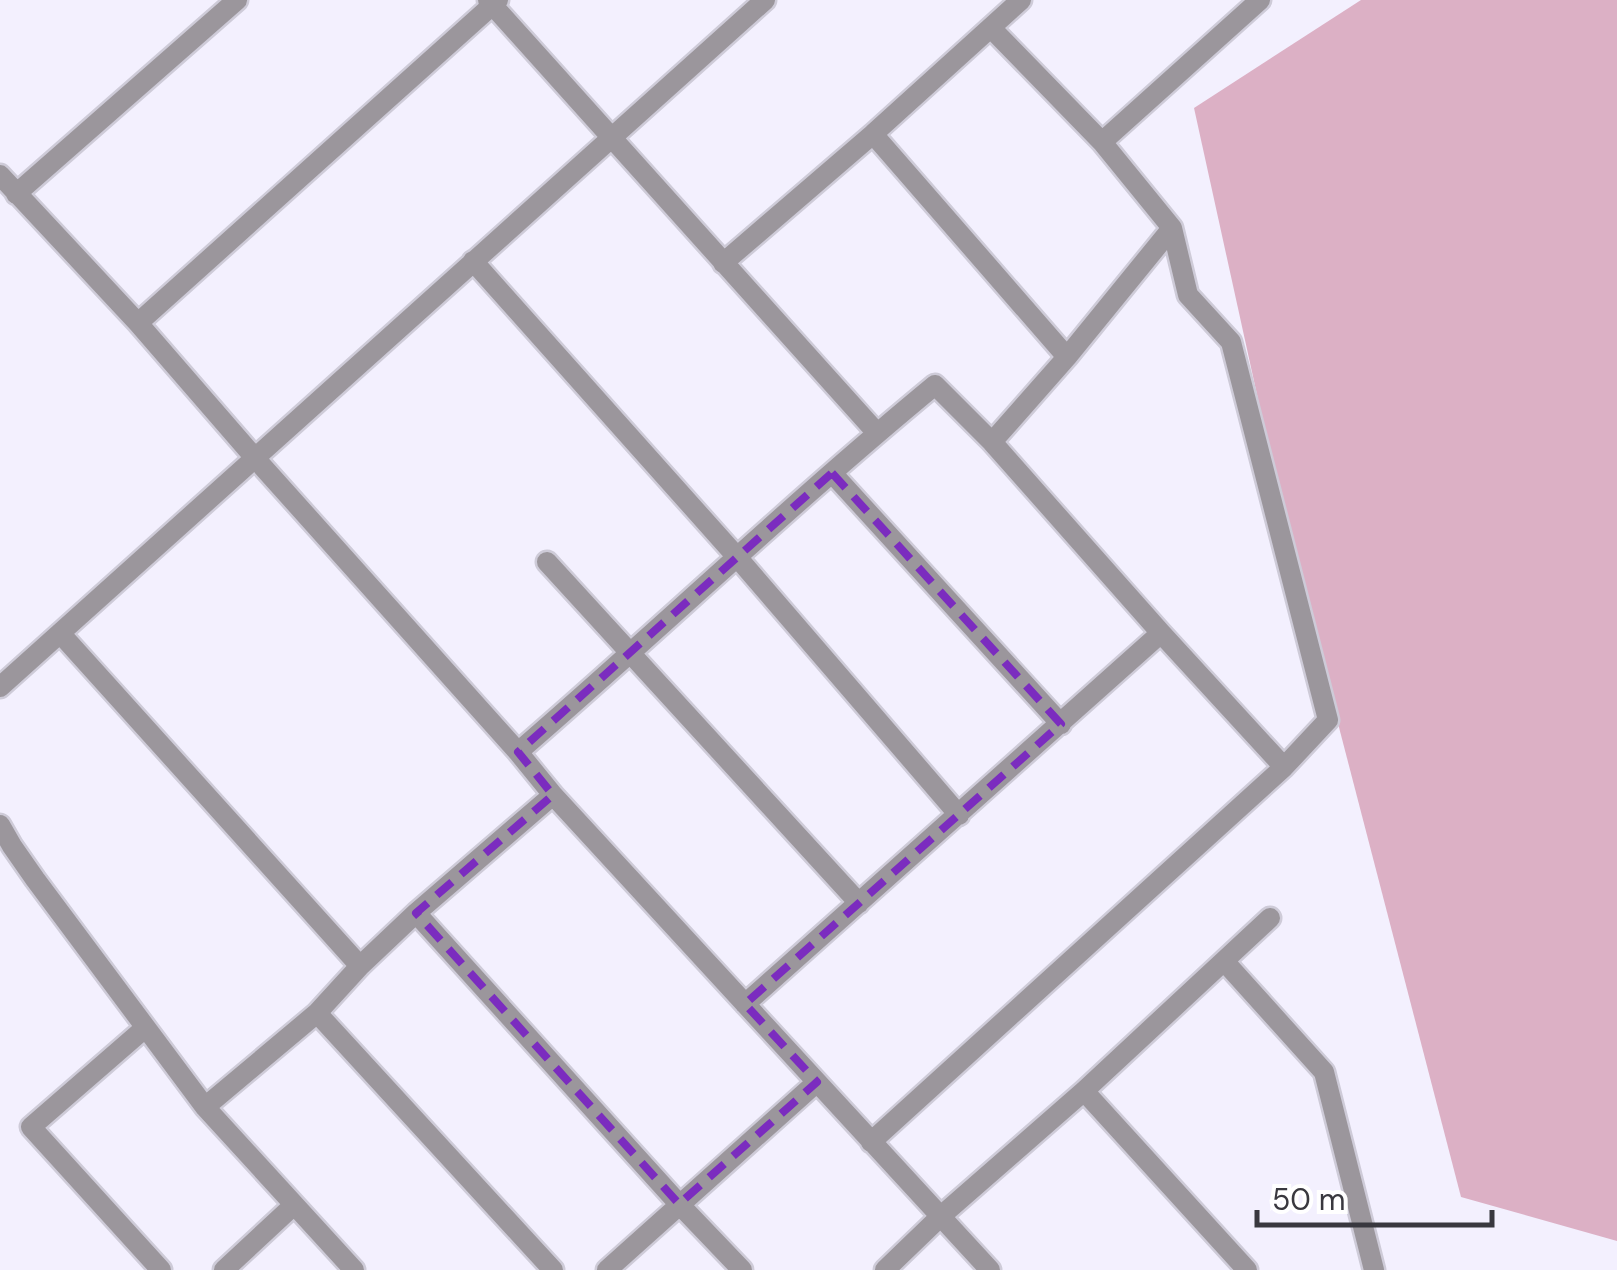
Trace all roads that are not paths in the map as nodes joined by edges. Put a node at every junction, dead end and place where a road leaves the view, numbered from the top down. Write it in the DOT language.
graph roads {
  1 [pos="238,0"];
  2 [pos="764,0"];
  3 [pos="1022,0"];
  4 [pos="1260,0"];
  5 [pos="493,2"];
  6 [pos="992,29"];
  7 [pos="873,134"];
  8 [pos="610,138"];
  9 [pos="1102,142"];
  10 [pos="0,176"];
  11 [pos="16,194"];
  12 [pos="1172,228"];
  13 [pos="473,261"];
  14 [pos="724,263"];
  15 [pos="138,323"];
  16 [pos="1068,357"];
  17 [pos="877,434"];
  18 [pos="992,442"];
  19 [pos="255,458"];
  20 [pos="832,473"];
  21 [pos="737,557"];
  22 [pos="547,562"];
  23 [pos="60,633"];
  24 [pos="1161,633"];
  25 [pos="631,654"];
  26 [pos="0,687"];
  27 [pos="1060,724"];
  28 [pos="518,752"];
  29 [pos="1284,767"];
  30 [pos="553,795"];
  31 [pos="960,816"];
  32 [pos="0,825"];
  33 [pos="859,902"];
  34 [pos="416,913"];
  35 [pos="1270,918"];
  36 [pos="1224,961"];
  37 [pos="360,966"];
  38 [pos="746,1004"];
  39 [pos="317,1013"];
  40 [pos="145,1028"];
  41 [pos="818,1082"];
  42 [pos="1084,1091"];
  43 [pos="205,1107"];
  44 [pos="871,1142"];
  45 [pos="679,1204"];
  46 [pos="294,1205"];
  47 [pos="942,1216"];
  48 [pos="161,1270"];
  49 [pos="224,1270"];
  50 [pos="354,1270"];
  51 [pos="553,1270"];
  52 [pos="607,1270"];
  53 [pos="742,1270"];
  54 [pos="885,1270"];
  55 [pos="990,1270"];
  56 [pos="1246,1270"];
  57 [pos="1374,1270"];
  1 -- 11 [label="street"];
  2 -- 8 [label="street"];
  3 -- 6 [label="street"];
  4 -- 9 [label="street"];
  5 -- 8 [label="street"];
  5 -- 15 [label="street"];
  6 -- 7 [label="street"];
  6 -- 9 [label="street"];
  7 -- 14 [label="street"];
  7 -- 16 [label="street"];
  8 -- 13 [label="street"];
  8 -- 14 [label="street"];
  9 -- 12 [label="street"];
  10 -- 11 [label="street"];
  11 -- 15 [label="street"];
  12 -- 16 [label="street"];
  12 -- 29 [label="street"];
  13 -- 19 [label="street"];
  13 -- 21 [label="street"];
  14 -- 17 [label="street"];
  15 -- 19 [label="street"];
  16 -- 18 [label="street"];
  17 -- 18 [label="street"];
  17 -- 20 [label="street"];
  18 -- 24 [label="street"];
  19 -- 23 [label="street"];
  19 -- 28 [label="street"];
  20 -- 21 [label="street"];
  20 -- 27 [label="street"];
  21 -- 25 [label="street"];
  21 -- 31 [label="street"];
  22 -- 25 [label="street"];
  23 -- 26 [label="street"];
  23 -- 37 [label="street"];
  24 -- 27 [label="street"];
  24 -- 29 [label="street"];
  25 -- 28 [label="street"];
  25 -- 33 [label="street"];
  27 -- 31 [label="street"];
  28 -- 30 [label="street"];
  29 -- 44 [label="street"];
  30 -- 34 [label="street"];
  30 -- 38 [label="street"];
  31 -- 33 [label="street"];
  32 -- 40 [label="street"];
  33 -- 38 [label="street"];
  34 -- 37 [label="street"];
  34 -- 45 [label="street"];
  35 -- 36 [label="street"];
  36 -- 42 [label="street"];
  36 -- 57 [label="street"];
  37 -- 39 [label="street"];
  38 -- 41 [label="street"];
  39 -- 43 [label="street"];
  39 -- 51 [label="street"];
  40 -- 43 [label="street"];
  40 -- 48 [label="street"];
  41 -- 44 [label="street"];
  41 -- 45 [label="street"];
  42 -- 47 [label="street"];
  42 -- 56 [label="street"];
  43 -- 46 [label="street"];
  44 -- 47 [label="street"];
  45 -- 52 [label="street"];
  45 -- 53 [label="street"];
  46 -- 49 [label="street"];
  46 -- 50 [label="street"];
  47 -- 54 [label="street"];
  47 -- 55 [label="street"];
}
